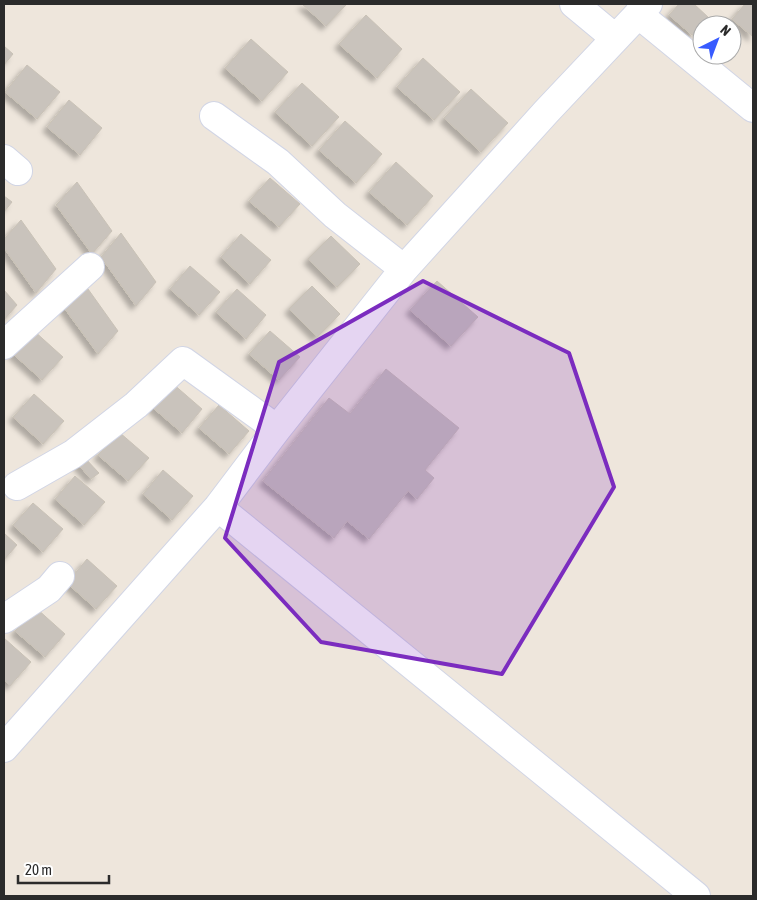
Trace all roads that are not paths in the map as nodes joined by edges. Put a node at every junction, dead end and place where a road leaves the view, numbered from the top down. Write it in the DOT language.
graph roads {
  1 [pos="574,4"];
  2 [pos="643,9"];
  3 [pos="615,38"];
  4 [pos="753,108"];
  5 [pos="214,116"];
  6 [pos="90,267"];
  7 [pos="404,269"];
  8 [pos="4,345"];
  9 [pos="277,429"];
  10 [pos="17,486"];
  11 [pos="218,507"];
  12 [pos="60,576"];
  13 [pos="4,619"];
  14 [pos="4,748"];
  15 [pos="696,896"];
  1 -- 3 [label="street"];
  2 -- 3 [label="street"];
  2 -- 4 [label="street"];
  3 -- 7 [label="street"];
  5 -- 7 [label="street"];
  6 -- 8 [label="street"];
  7 -- 9 [label="street"];
  9 -- 10 [label="street"];
  9 -- 11 [label="street"];
  11 -- 14 [label="street"];
  11 -- 15 [label="street"];
  12 -- 13 [label="street"];
}
